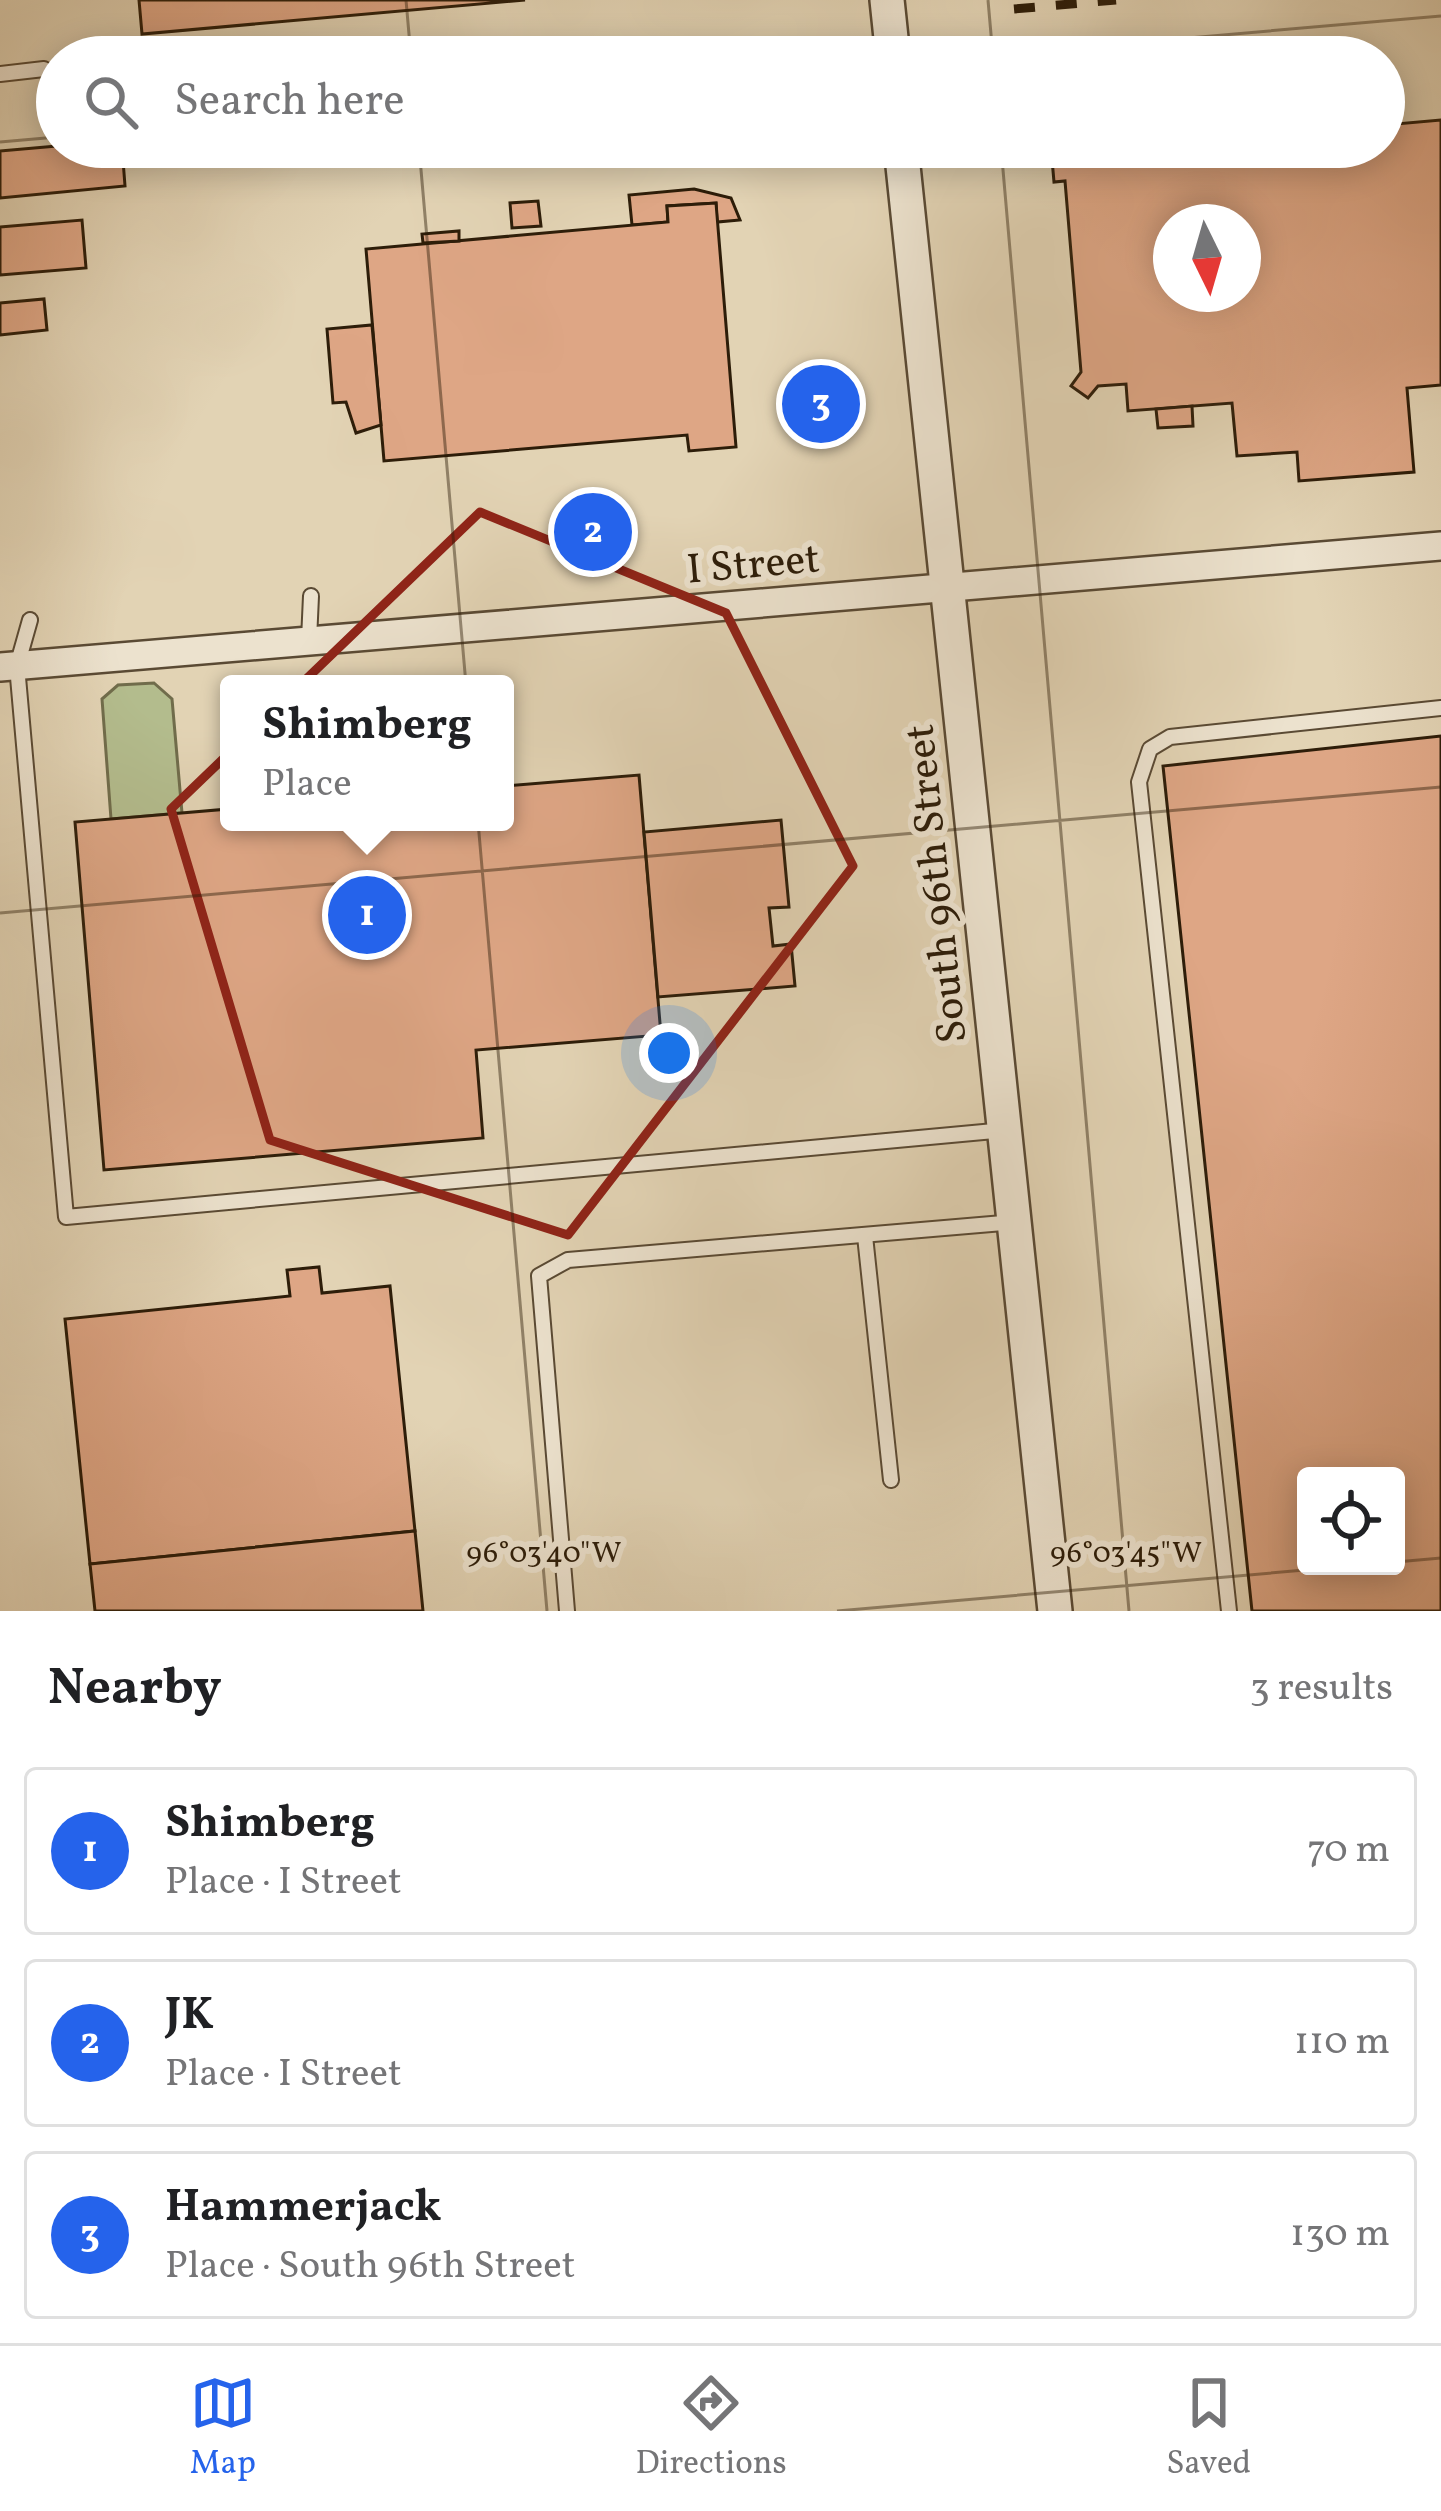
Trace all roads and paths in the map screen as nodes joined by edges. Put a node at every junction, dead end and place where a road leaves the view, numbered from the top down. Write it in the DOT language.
graph roads {
  1 [pos="887,0"];
  2 [pos="891,36"];
  3 [pos="36,70"];
  4 [pos="0,74"];
  5 [pos="904,168"];
  6 [pos="1441,546"];
  7 [pos="948,588"];
  8 [pos="311,596"];
  9 [pos="30,620"];
  10 [pos="309,640"];
  11 [pos="9,667"];
  12 [pos="1441,708"];
  13 [pos="1005,1130"];
  14 [pos="1015,1222"];
  15 [pos="865,1236"];
  16 [pos="891,1480"];
  17 [pos="567,1611"];
  18 [pos="1054,1611"];
  19 [pos="1229,1611"];
  1 -- 2 [label="street"];
  3 -- 4 [label="lane"];
  5 -- 7 [label="street, South 96th Street"];
  6 -- 7 [label="street, I Street"];
  7 -- 10 [label="street, I Street"];
  7 -- 13 [label="street, South 96th Street"];
  8 -- 10 [label="lane"];
  9 -- 11 [label="lane"];
  10 -- 11 [label="street, I Street"];
  11 -- 13 [label="lane"];
  12 -- 19 [label="lane"];
  13 -- 14 [label="street, South 96th Street"];
  14 -- 15 [label="lane"];
  14 -- 18 [label="street, South 96th Street"];
  15 -- 16 [label="lane"];
  15 -- 17 [label="lane"];
}
